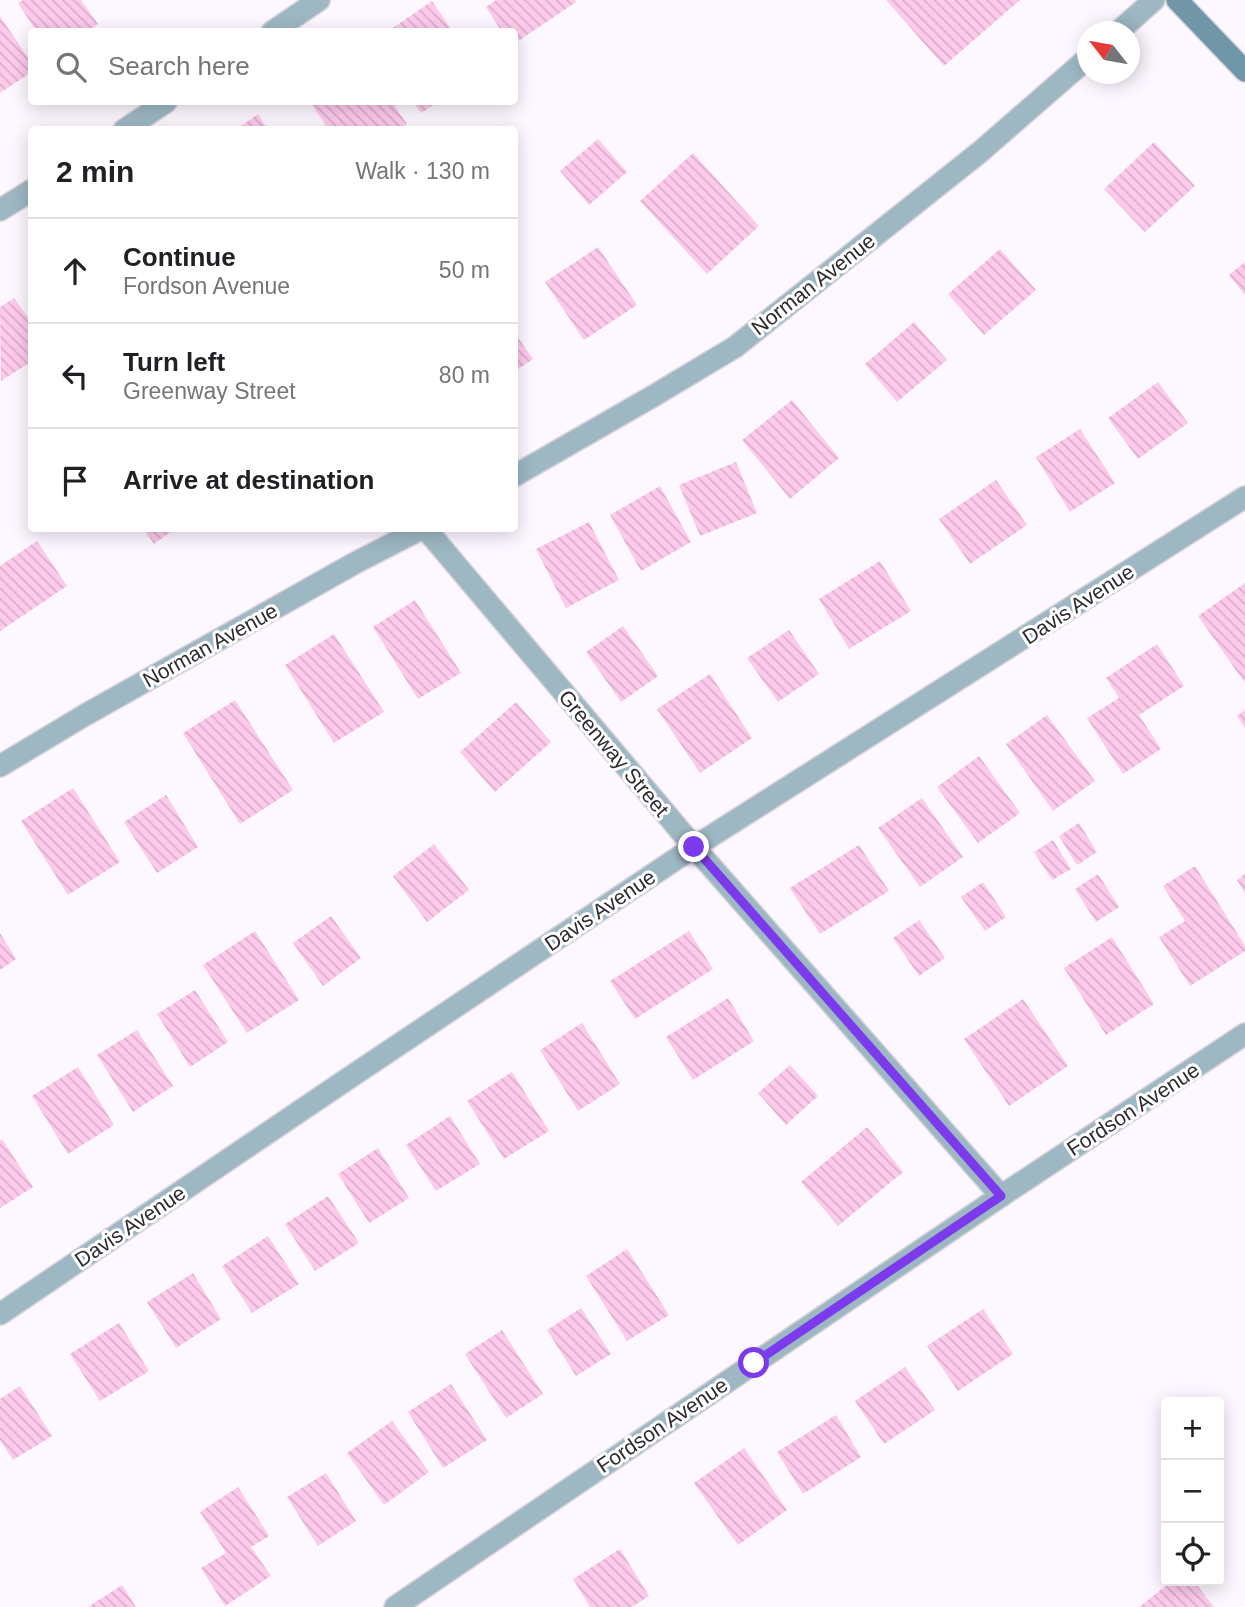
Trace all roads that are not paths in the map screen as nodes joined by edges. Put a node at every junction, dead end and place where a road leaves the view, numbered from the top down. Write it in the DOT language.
graph roads {
  1 [pos="319,0"];
  2 [pos="1153,0"];
  3 [pos="1177,0"];
  4 [pos="1130,21"];
  5 [pos="278,28"];
  6 [pos="1077,67"];
  7 [pos="1245,71"];
  8 [pos="162,105"];
  9 [pos="130,126"];
  10 [pos="28,192"];
  11 [pos="0,210"];
  12 [pos="518,474"];
  13 [pos="1245,497"];
  14 [pos="416,532"];
  15 [pos="427,532"];
  16 [pos="0,766"];
  17 [pos="694,847"];
  18 [pos="1245,1034"];
  19 [pos="1001,1196"];
  20 [pos="0,1314"];
  21 [pos="395,1607"];
  1 -- 5 [label="street"];
  2 -- 4 [label="street"];
  3 -- 7 [label="main road"];
  6 -- 12 [label="street, Norman Avenue"];
  8 -- 9 [label="street"];
  10 -- 11 [label="street"];
  13 -- 17 [label="street, Davis Avenue"];
  14 -- 16 [label="street, Norman Avenue"];
  15 -- 17 [label="street, Greenway Street"];
  17 -- 19 [label="street, Greenway Street"];
  17 -- 20 [label="street, Davis Avenue"];
  18 -- 19 [label="street, Fordson Avenue"];
  19 -- 21 [label="street, Fordson Avenue"];
}
